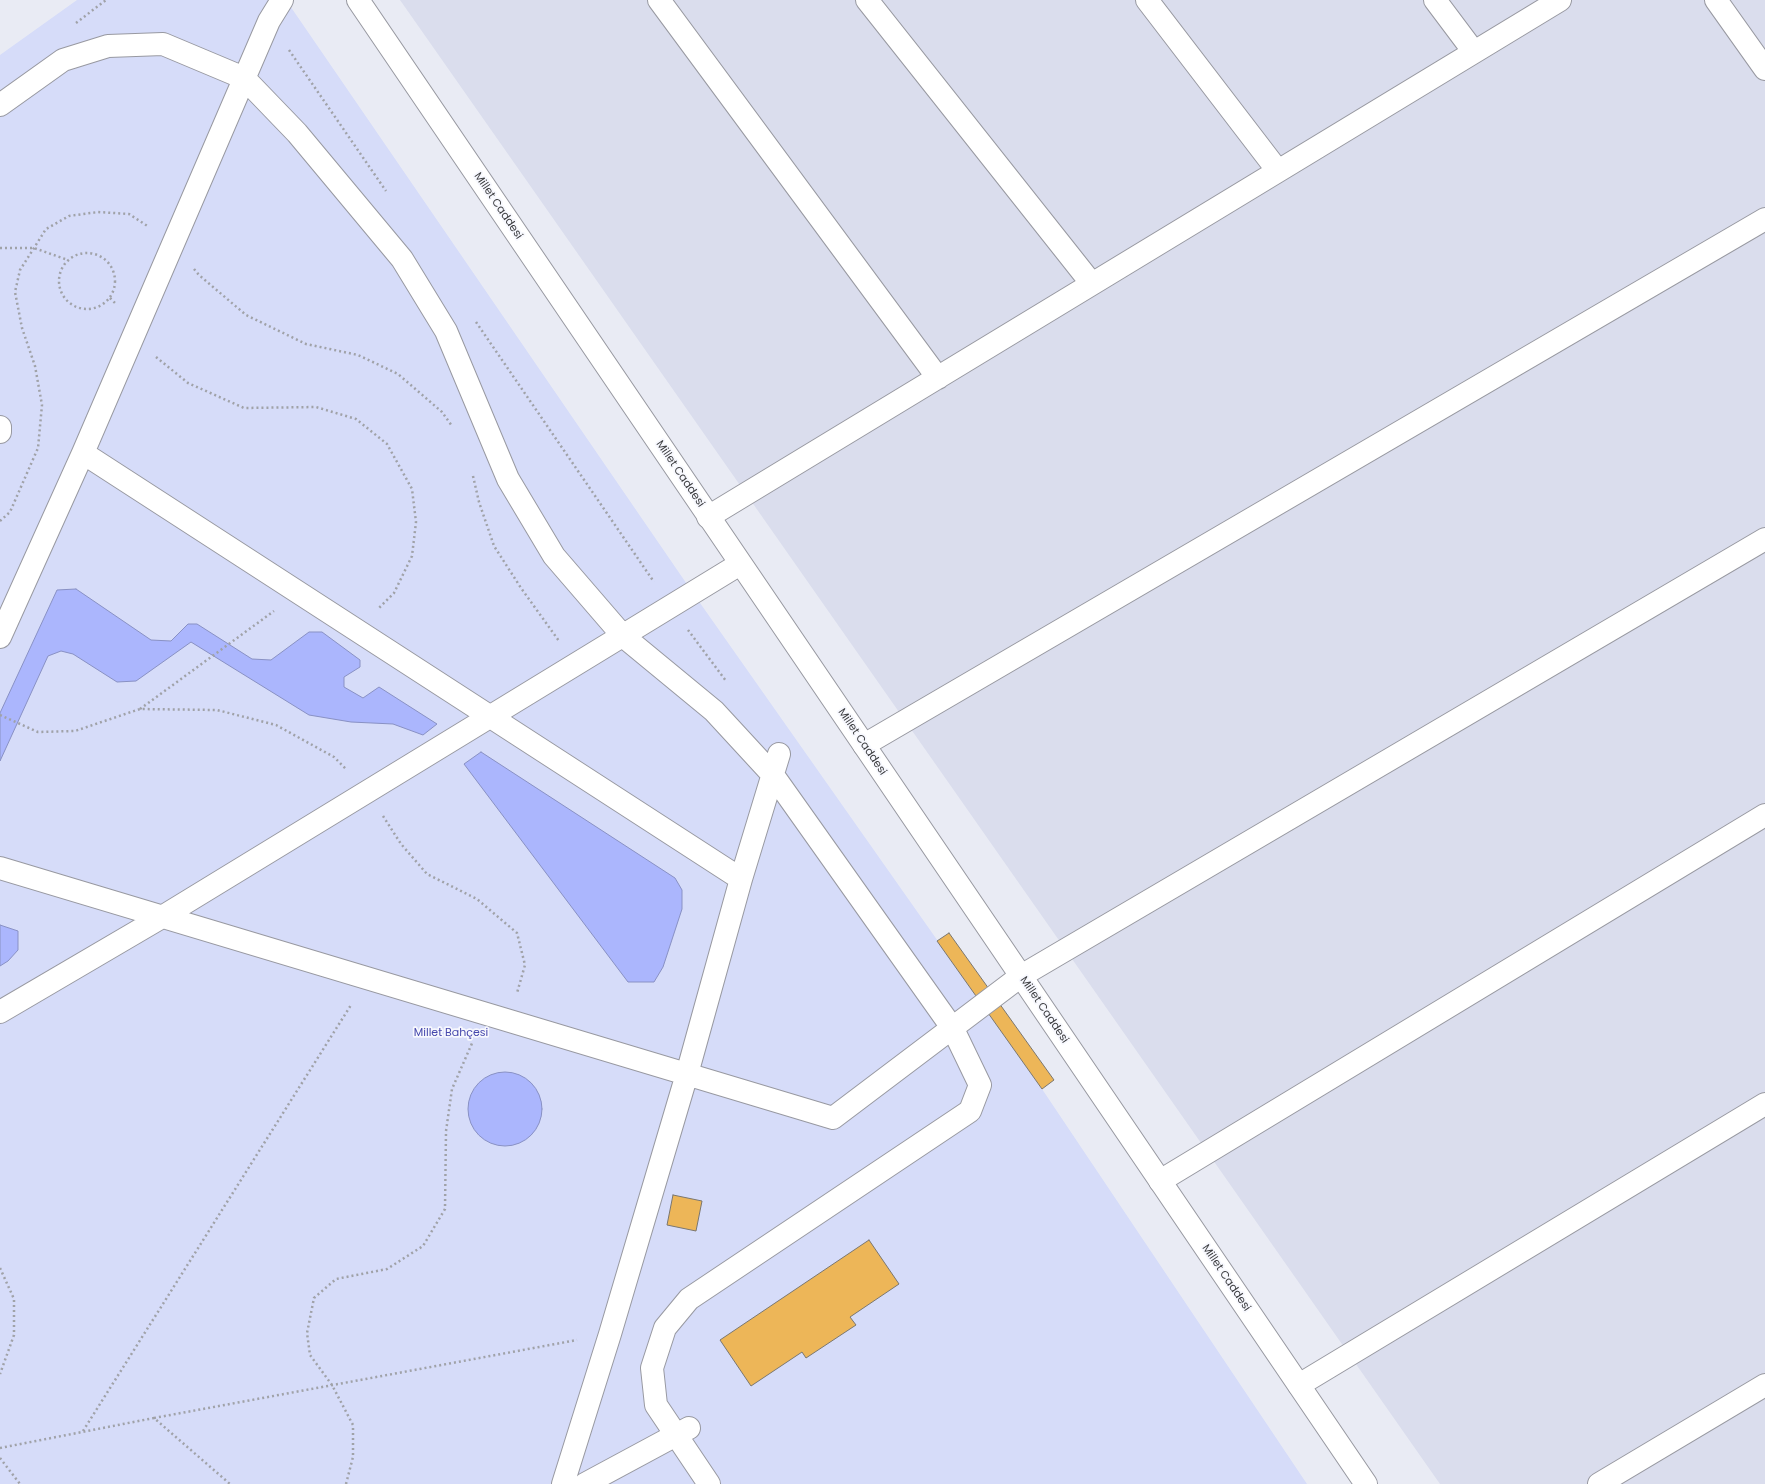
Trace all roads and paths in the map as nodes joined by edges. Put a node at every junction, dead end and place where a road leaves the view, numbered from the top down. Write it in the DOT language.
graph roads {
  1 [pos="282,0"];
  2 [pos="358,0"];
  3 [pos="659,0"];
  4 [pos="867,0"];
  5 [pos="1147,0"];
  6 [pos="1435,0"];
  7 [pos="1560,0"];
  8 [pos="1716,0"];
  9 [pos="269,21"];
  10 [pos="1474,52"];
  11 [pos="1765,69"];
  12 [pos="244,78"];
  13 [pos="0,105"];
  14 [pos="1278,171"];
  15 [pos="387,192"];
  16 [pos="1765,219"];
  17 [pos="174,243"];
  18 [pos="0,248"];
  19 [pos="34,248"];
  20 [pos="68,260"];
  21 [pos="1092,284"];
  22 [pos="110,298"];
  23 [pos="472,317"];
  24 [pos="138,326"];
  25 [pos="938,378"];
  26 [pos="0,427"];
  27 [pos="454,429"];
  28 [pos="0,432"];
  29 [pos="83,453"];
  30 [pos="473,474"];
  31 [pos="708,517"];
  32 [pos="0,521"];
  33 [pos="1765,539"];
  34 [pos="740,564"];
  35 [pos="299,593"];
  36 [pos="671,606"];
  37 [pos="356,630"];
  38 [pos="623,636"];
  39 [pos="0,637"];
  40 [pos="576,664"];
  41 [pos="728,684"];
  42 [pos="140,709"];
  43 [pos="0,715"];
  44 [pos="490,716"];
  45 [pos="17,723"];
  46 [pos="864,746"];
  47 [pos="780,754"];
  48 [pos="773,775"];
  49 [pos="1765,815"];
  50 [pos="0,868"];
  51 [pos="742,879"];
  52 [pos="162,916"];
  53 [pos="1021,976"];
  54 [pos="368,978"];
  55 [pos="0,1012"];
  56 [pos="485,1013"];
  57 [pos="953,1029"];
  58 [pos="687,1074"];
  59 [pos="1765,1104"];
  60 [pos="1160,1181"];
  61 [pos="0,1268"];
  62 [pos="610,1334"];
  63 [pos="0,1374"];
  64 [pos="1299,1384"];
  65 [pos="332,1385"];
  66 [pos="1765,1385"];
  67 [pos="154,1418"];
  68 [pos="83,1431"];
  69 [pos="683,1431"];
  70 [pos="0,1448"];
  71 [pos="0,1458"];
  72 [pos="20,1484"];
  73 [pos="230,1484"];
  74 [pos="346,1484"];
  75 [pos="563,1484"];
  76 [pos="585,1484"];
  77 [pos="709,1484"];
  78 [pos="1366,1484"];
  79 [pos="1599,1484"];
  1 -- 9 [label="street"];
  2 -- 31 [label="street, Millet Caddesi"];
  3 -- 25 [label="street"];
  4 -- 21 [label="street"];
  5 -- 14 [label="street"];
  6 -- 10 [label="street"];
  7 -- 10 [label="street"];
  8 -- 11 [label="street"];
  9 -- 12 [label="street"];
  9 -- 15 [label="path"];
  10 -- 14 [label="street"];
  12 -- 13 [label="street"];
  12 -- 17 [label="street"];
  12 -- 38 [label="street"];
  14 -- 21 [label="street"];
  16 -- 46 [label="street"];
  17 -- 19 [label="path"];
  17 -- 24 [label="street"];
  17 -- 27 [label="path"];
  18 -- 19 [label="path"];
  19 -- 20 [label="path"];
  19 -- 32 [label="path"];
  20 -- 22 [label="path"];
  20 -- 22 [label="path"];
  21 -- 25 [label="street"];
  22 -- 24 [label="path"];
  23 -- 36 [label="path"];
  24 -- 29 [label="street"];
  24 -- 37 [label="path"];
  25 -- 31 [label="street"];
  26 -- 28 [label="street"];
  29 -- 35 [label="street"];
  29 -- 39 [label="street"];
  30 -- 40 [label="path"];
  31 -- 34 [label="street, Millet Caddesi"];
  33 -- 53 [label="street"];
  34 -- 36 [label="street"];
  34 -- 46 [label="street, Millet Caddesi"];
  35 -- 37 [label="street"];
  35 -- 42 [label="path"];
  36 -- 38 [label="street"];
  36 -- 41 [label="path"];
  37 -- 44 [label="street"];
  38 -- 40 [label="street"];
  38 -- 48 [label="street"];
  40 -- 44 [label="street"];
  43 -- 45 [label="path"];
  44 -- 51 [label="street"];
  44 -- 52 [label="street"];
  46 -- 53 [label="street, Millet Caddesi"];
  47 -- 48 [label="street"];
  48 -- 51 [label="street"];
  48 -- 57 [label="street"];
  49 -- 60 [label="street"];
  50 -- 52 [label="street"];
  51 -- 58 [label="street"];
  52 -- 54 [label="street"];
  52 -- 55 [label="street"];
  53 -- 57 [label="street"];
  53 -- 60 [label="street, Millet Caddesi"];
  54 -- 56 [label="street"];
  54 -- 68 [label="path"];
  56 -- 58 [label="street"];
  56 -- 65 [label="path"];
  57 -- 58 [label="street"];
  57 -- 69 [label="street"];
  58 -- 62 [label="street"];
  59 -- 64 [label="street"];
  60 -- 64 [label="street, Millet Caddesi"];
  61 -- 63 [label="path"];
  62 -- 65 [label="path"];
  62 -- 75 [label="street"];
  64 -- 78 [label="street, Millet Caddesi"];
  65 -- 67 [label="path"];
  65 -- 74 [label="path"];
  66 -- 79 [label="street"];
  67 -- 68 [label="path"];
  67 -- 73 [label="path"];
  68 -- 70 [label="path"];
  69 -- 76 [label="street"];
  69 -- 77 [label="street"];
  71 -- 72 [label="path"];
}
